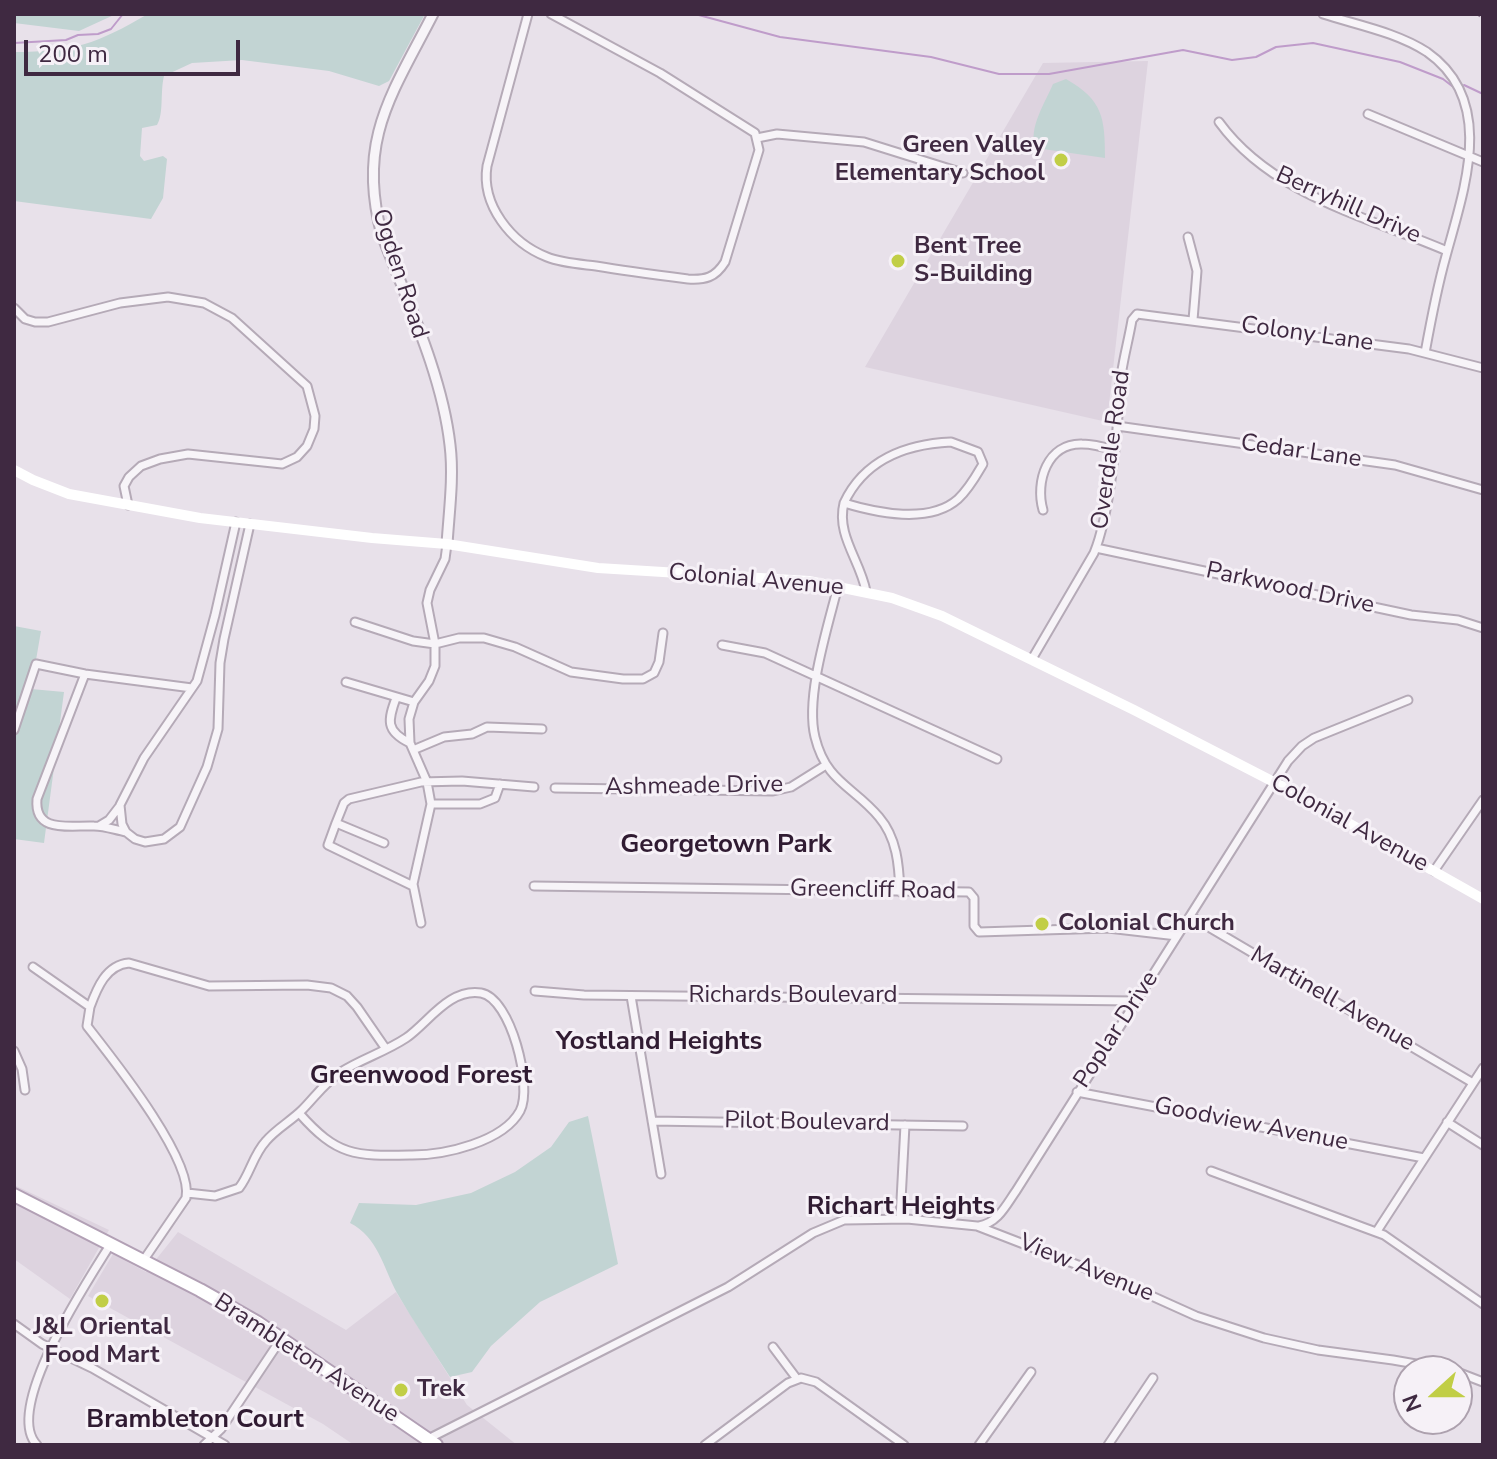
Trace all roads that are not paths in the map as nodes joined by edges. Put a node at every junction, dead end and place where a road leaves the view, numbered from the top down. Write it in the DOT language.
graph roads {
  1 [pos="433,14"];
  2 [pos="528,14"];
  3 [pos="551,14"];
  4 [pos="1323,14"];
  5 [pos="1368,114"];
  6 [pos="1219,122"];
  7 [pos="757,138"];
  8 [pos="1471,157"];
  9 [pos="1483,162"];
  10 [pos="963,173"];
  11 [pos="1188,237"];
  12 [pos="1447,251"];
  13 [pos="14,308"];
  14 [pos="1132,320"];
  15 [pos="1193,320"];
  16 [pos="1425,353"];
  17 [pos="1483,368"];
  18 [pos="1117,426"];
  19 [pos="1114,450"];
  20 [pos="14,470"];
  21 [pos="1483,490"];
  22 [pos="844,503"];
  23 [pos="128,505"];
  24 [pos="1043,510"];
  25 [pos="236,522"];
  26 [pos="250,524"];
  27 [pos="447,544"];
  28 [pos="1096,548"];
  29 [pos="838,586"];
  30 [pos="866,591"];
  31 [pos="355,622"];
  32 [pos="1483,628"];
  33 [pos="663,633"];
  34 [pos="435,644"];
  35 [pos="722,645"];
  36 [pos="1032,659"];
  37 [pos="85,674"];
  38 [pos="817,678"];
  39 [pos="346,682"];
  40 [pos="192,688"];
  41 [pos="396,698"];
  42 [pos="1408,700"];
  43 [pos="414,702"];
  44 [pos="542,729"];
  45 [pos="14,730"];
  46 [pos="412,746"];
  47 [pos="997,759"];
  48 [pos="826,765"];
  49 [pos="427,782"];
  50 [pos="1275,782"];
  51 [pos="500,784"];
  52 [pos="534,787"];
  53 [pos="555,788"];
  54 [pos="1483,800"];
  55 [pos="431,804"];
  56 [pos="120,805"];
  57 [pos="336,823"];
  58 [pos="99,826"];
  59 [pos="126,832"];
  60 [pos="384,843"];
  61 [pos="1434,871"];
  62 [pos="413,886"];
  63 [pos="534,886"];
  64 [pos="900,892"];
  65 [pos="1483,899"];
  66 [pos="1190,916"];
  67 [pos="421,923"];
  68 [pos="1177,936"];
  69 [pos="33,967"];
  70 [pos="535,991"];
  71 [pos="631,996"];
  72 [pos="1136,1001"];
  73 [pos="90,1007"];
  74 [pos="386,1049"];
  75 [pos="14,1051"];
  76 [pos="1483,1068"];
  77 [pos="1473,1083"];
  78 [pos="25,1090"];
  79 [pos="1077,1092"];
  80 [pos="299,1113"];
  81 [pos="652,1121"];
  82 [pos="1447,1122"];
  83 [pos="905,1125"];
  84 [pos="963,1126"];
  85 [pos="1483,1145"];
  86 [pos="1424,1158"];
  87 [pos="1211,1171"];
  88 [pos="661,1174"];
  89 [pos="187,1193"];
  90 [pos="14,1195"];
  91 [pos="900,1219"];
  92 [pos="977,1226"];
  93 [pos="1377,1231"];
  94 [pos="110,1245"];
  95 [pos="143,1261"];
  96 [pos="1483,1304"];
  97 [pos="14,1324"];
  98 [pos="281,1339"];
  99 [pos="773,1347"];
  100 [pos="50,1348"];
  101 [pos="1393,1360"];
  102 [pos="1031,1372"];
  103 [pos="1153,1378"];
  104 [pos="797,1379"];
  105 [pos="213,1437"];
  106 [pos="432,1442"];
  107 [pos="37,1445"];
  108 [pos="204,1445"];
  109 [pos="225,1445"];
  110 [pos="705,1445"];
  111 [pos="904,1445"];
  112 [pos="979,1445"];
  113 [pos="1108,1445"];
  1 -- 27 [label="street, Ogden Road"];
  2 -- 7 [label="street"];
  3 -- 7 [label="street"];
  4 -- 8 [label="street"];
  5 -- 8 [label="street"];
  6 -- 12 [label="street, Berryhill Drive"];
  7 -- 10 [label="street"];
  8 -- 9 [label="street"];
  8 -- 12 [label="street"];
  11 -- 15 [label="street"];
  12 -- 16 [label="street"];
  13 -- 23 [label="street"];
  14 -- 15 [label="street, Colony Lane"];
  14 -- 18 [label="street, Overdale Road"];
  15 -- 16 [label="street, Colony Lane"];
  16 -- 17 [label="street, Colony Lane"];
  18 -- 19 [label="street, Overdale Road"];
  18 -- 21 [label="street, Cedar Lane"];
  19 -- 24 [label="street"];
  19 -- 28 [label="street, Overdale Road"];
  20 -- 23 [label="main road, Colonial Avenue"];
  22 -- 22 [label="street"];
  22 -- 30 [label="street"];
  23 -- 25 [label="main road, Colonial Avenue"];
  25 -- 26 [label="main road, Colonial Avenue"];
  25 -- 40 [label="street"];
  26 -- 27 [label="main road, Colonial Avenue"];
  26 -- 59 [label="street"];
  27 -- 29 [label="main road, Colonial Avenue"];
  27 -- 34 [label="street"];
  28 -- 32 [label="street, Parkwood Drive"];
  28 -- 36 [label="street, Overdale Road"];
  29 -- 30 [label="main road, Colonial Avenue"];
  29 -- 38 [label="street"];
  30 -- 36 [label="main road, Colonial Avenue"];
  31 -- 34 [label="street"];
  33 -- 34 [label="street"];
  34 -- 43 [label="street"];
  35 -- 38 [label="street"];
  36 -- 50 [label="main road, Colonial Avenue"];
  37 -- 40 [label="street"];
  37 -- 45 [label="street"];
  37 -- 58 [label="street"];
  38 -- 47 [label="street"];
  38 -- 48 [label="street"];
  39 -- 41 [label="street"];
  40 -- 56 [label="street"];
  41 -- 43 [label="street"];
  41 -- 46 [label="street"];
  42 -- 50 [label="street, Poplar Drive"];
  43 -- 46 [label="street"];
  44 -- 46 [label="street"];
  46 -- 49 [label="street"];
  48 -- 53 [label="street, Ashmeade Drive"];
  48 -- 64 [label="street"];
  49 -- 51 [label="street"];
  49 -- 55 [label="street"];
  49 -- 57 [label="street"];
  50 -- 61 [label="main road, Colonial Avenue"];
  50 -- 66 [label="street, Poplar Drive"];
  51 -- 52 [label="street"];
  51 -- 55 [label="street"];
  54 -- 61 [label="street"];
  55 -- 62 [label="street"];
  56 -- 58 [label="street"];
  56 -- 59 [label="street"];
  57 -- 60 [label="street"];
  57 -- 62 [label="street"];
  58 -- 59 [label="street"];
  61 -- 65 [label="main road, Colonial Avenue"];
  62 -- 67 [label="street"];
  63 -- 64 [label="street, Greencliff Road"];
  64 -- 68 [label="street, Greencliff Road"];
  66 -- 68 [label="street, Poplar Drive"];
  66 -- 77 [label="street, Martinell Avenue"];
  68 -- 72 [label="street, Poplar Drive"];
  69 -- 73 [label="street"];
  70 -- 71 [label="street, Richards Boulevard"];
  71 -- 72 [label="street, Richards Boulevard"];
  71 -- 81 [label="street"];
  72 -- 79 [label="street, Poplar Drive"];
  73 -- 74 [label="street"];
  73 -- 89 [label="street"];
  74 -- 80 [label="street"];
  74 -- 80 [label="street"];
  75 -- 78 [label="street"];
  76 -- 77 [label="street"];
  77 -- 82 [label="street"];
  79 -- 86 [label="street, Goodview Avenue"];
  79 -- 92 [label="street, Poplar Drive"];
  80 -- 89 [label="street"];
  81 -- 83 [label="street, Pilot Boulevard"];
  81 -- 88 [label="street"];
  82 -- 85 [label="street"];
  82 -- 86 [label="street"];
  83 -- 84 [label="street, Pilot Boulevard"];
  83 -- 91 [label="street"];
  86 -- 93 [label="street"];
  87 -- 93 [label="street"];
  89 -- 95 [label="street"];
  90 -- 94 [label="main road, Brambleton Avenue"];
  91 -- 92 [label="street, View Avenue"];
  91 -- 106 [label="street, View Avenue"];
  92 -- 101 [label="street, View Avenue"];
  93 -- 96 [label="street"];
  94 -- 95 [label="main road, Brambleton Avenue"];
  94 -- 100 [label="street"];
  95 -- 98 [label="main road, Brambleton Avenue"];
  97 -- 100 [label="street"];
  98 -- 105 [label="street"];
  98 -- 106 [label="main road, Brambleton Avenue"];
  99 -- 104 [label="street"];
  100 -- 105 [label="street"];
  100 -- 107 [label="street"];
  102 -- 112 [label="street"];
  103 -- 113 [label="street"];
  104 -- 110 [label="street"];
  104 -- 111 [label="street"];
  105 -- 108 [label="street"];
  105 -- 109 [label="street"];
}
